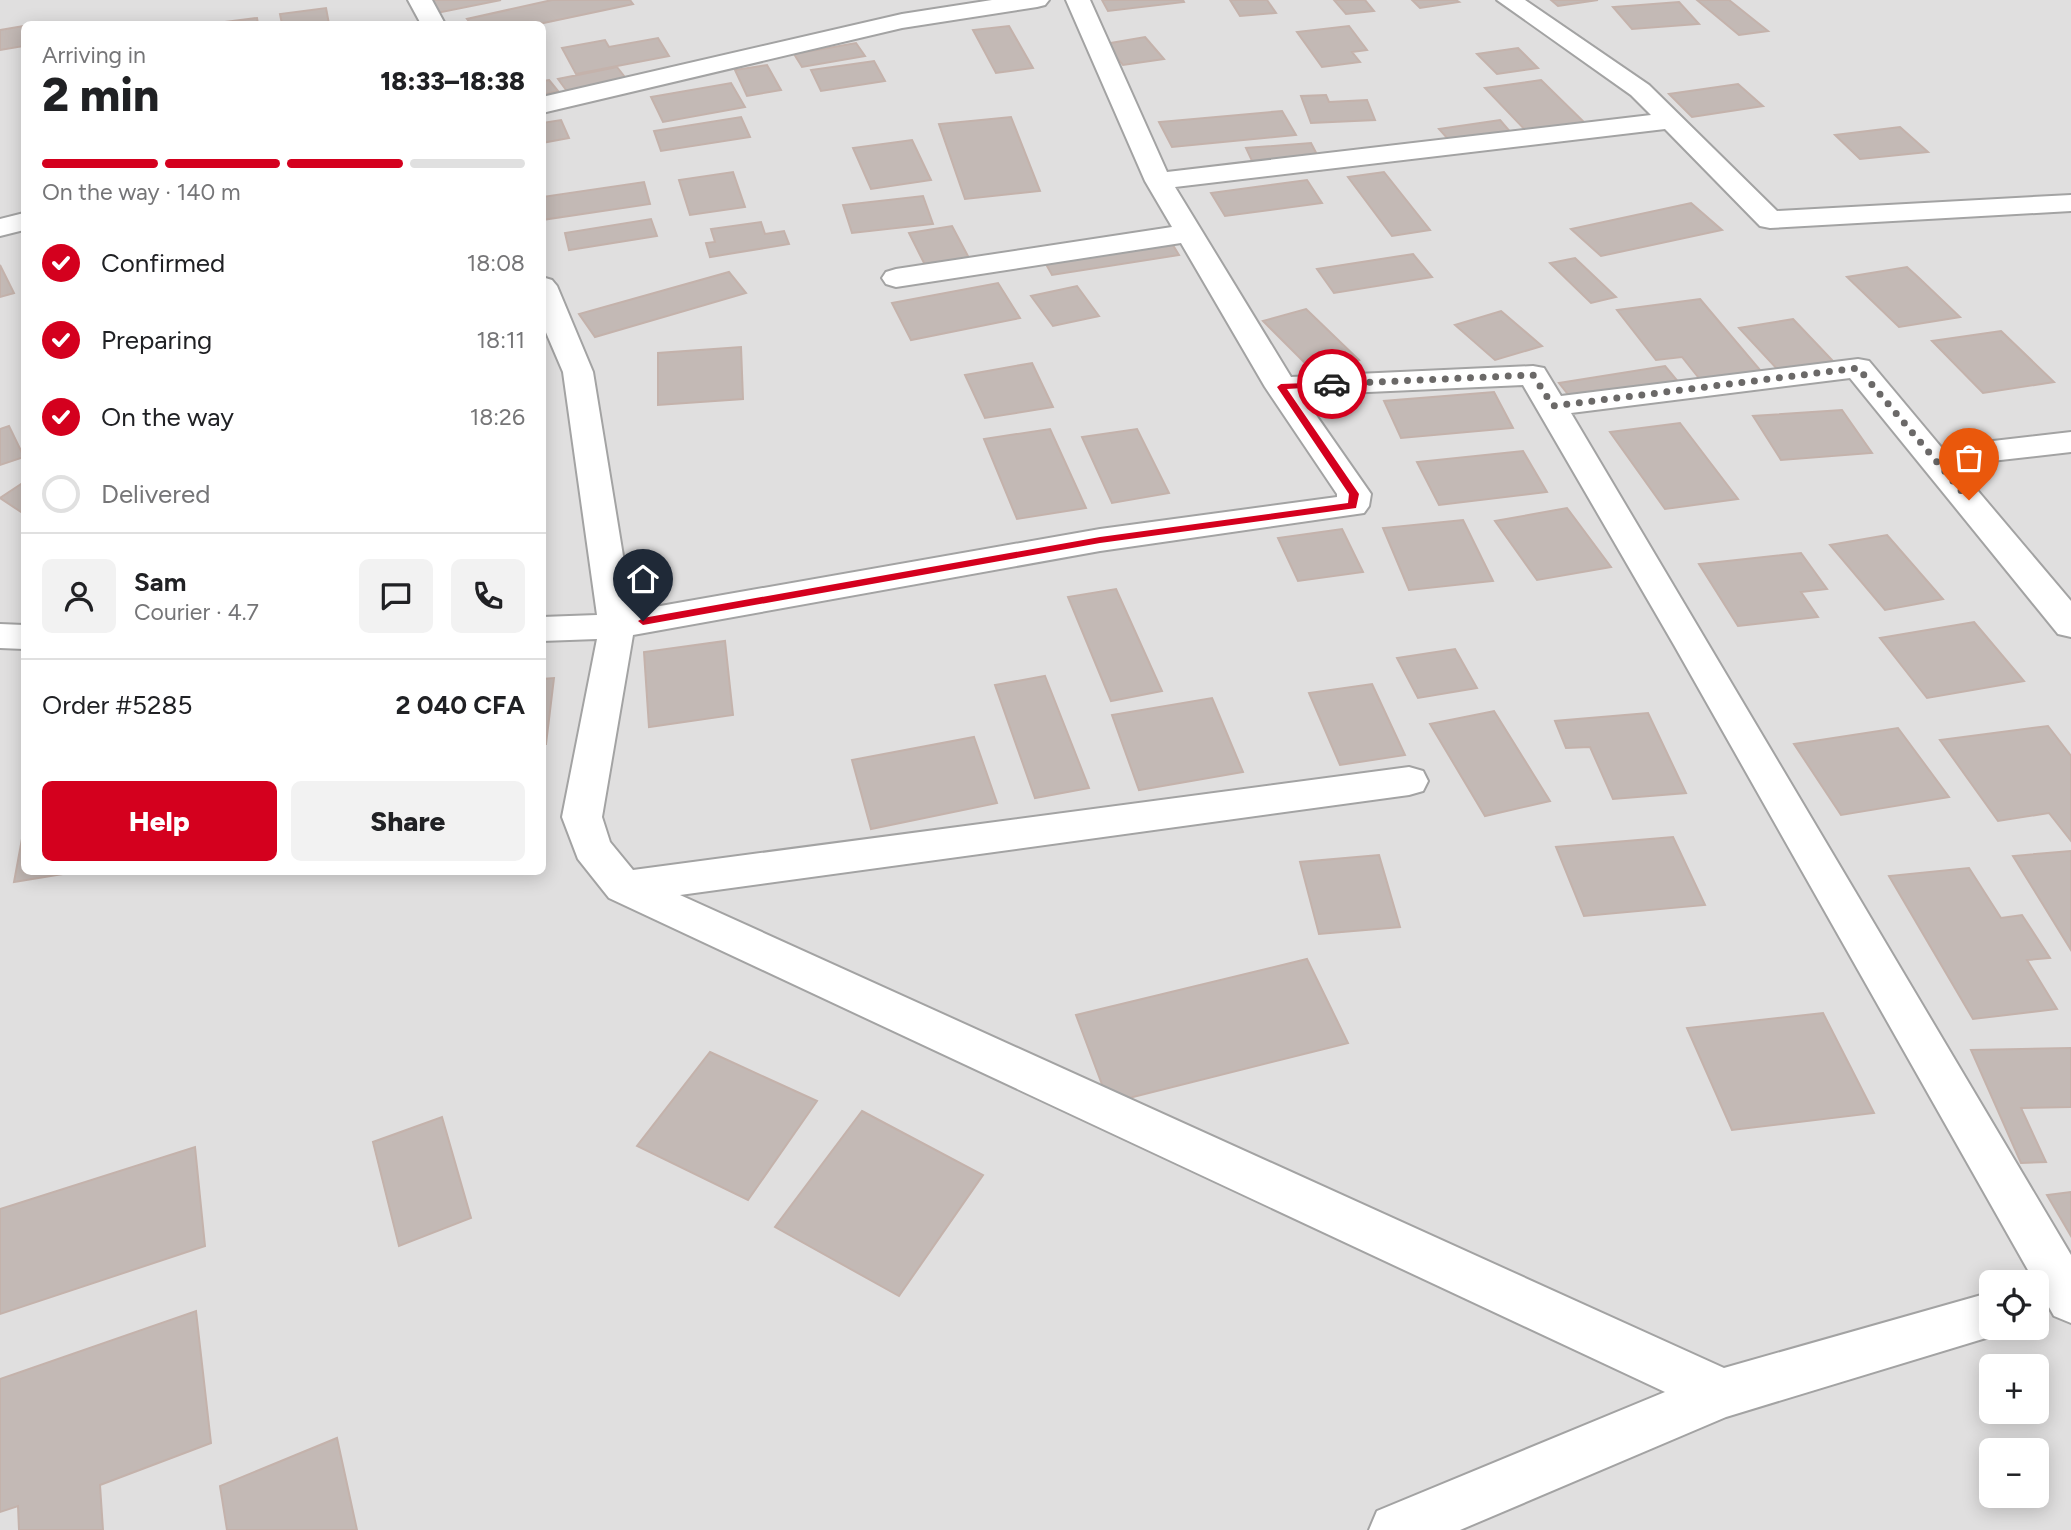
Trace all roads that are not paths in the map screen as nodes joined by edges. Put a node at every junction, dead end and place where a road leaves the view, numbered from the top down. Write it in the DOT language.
graph roads {
  1 [pos="420,0"];
  2 [pos="1037,0"];
  3 [pos="1078,0"];
  4 [pos="1509,0"];
  5 [pos="431,21"];
  6 [pos="546,104"];
  7 [pos="1669,121"];
  8 [pos="1158,181"];
  9 [pos="2071,203"];
  10 [pos="21,222"];
  11 [pos="0,228"];
  12 [pos="1189,233"];
  13 [pos="896,278"];
  14 [pos="546,296"];
  15 [pos="1281,387"];
  16 [pos="1553,406"];
  17 [pos="2071,442"];
  18 [pos="1935,458"];
  19 [pos="2071,625"];
  20 [pos="617,626"];
  21 [pos="546,629"];
  22 [pos="0,636"];
  23 [pos="21,637"];
  24 [pos="1409,781"];
  25 [pos="623,887"];
  26 [pos="2061,1297"];
  27 [pos="1979,1319"];
  28 [pos="1723,1393"];
  29 [pos="1396,1530"];
  1 -- 5 [label="street"];
  2 -- 6 [label="street"];
  3 -- 8 [label="street"];
  4 -- 7 [label="street"];
  7 -- 8 [label="street"];
  7 -- 9 [label="street"];
  8 -- 12 [label="street"];
  10 -- 11 [label="street"];
  12 -- 13 [label="street"];
  12 -- 15 [label="street"];
  14 -- 20 [label="street"];
  15 -- 16 [label="street"];
  15 -- 20 [label="street"];
  16 -- 18 [label="street"];
  16 -- 26 [label="street"];
  17 -- 18 [label="street"];
  18 -- 19 [label="street"];
  20 -- 21 [label="street"];
  20 -- 25 [label="street"];
  22 -- 23 [label="street"];
  24 -- 25 [label="street"];
  25 -- 28 [label="street"];
  27 -- 28 [label="street"];
  28 -- 29 [label="street"];
}
